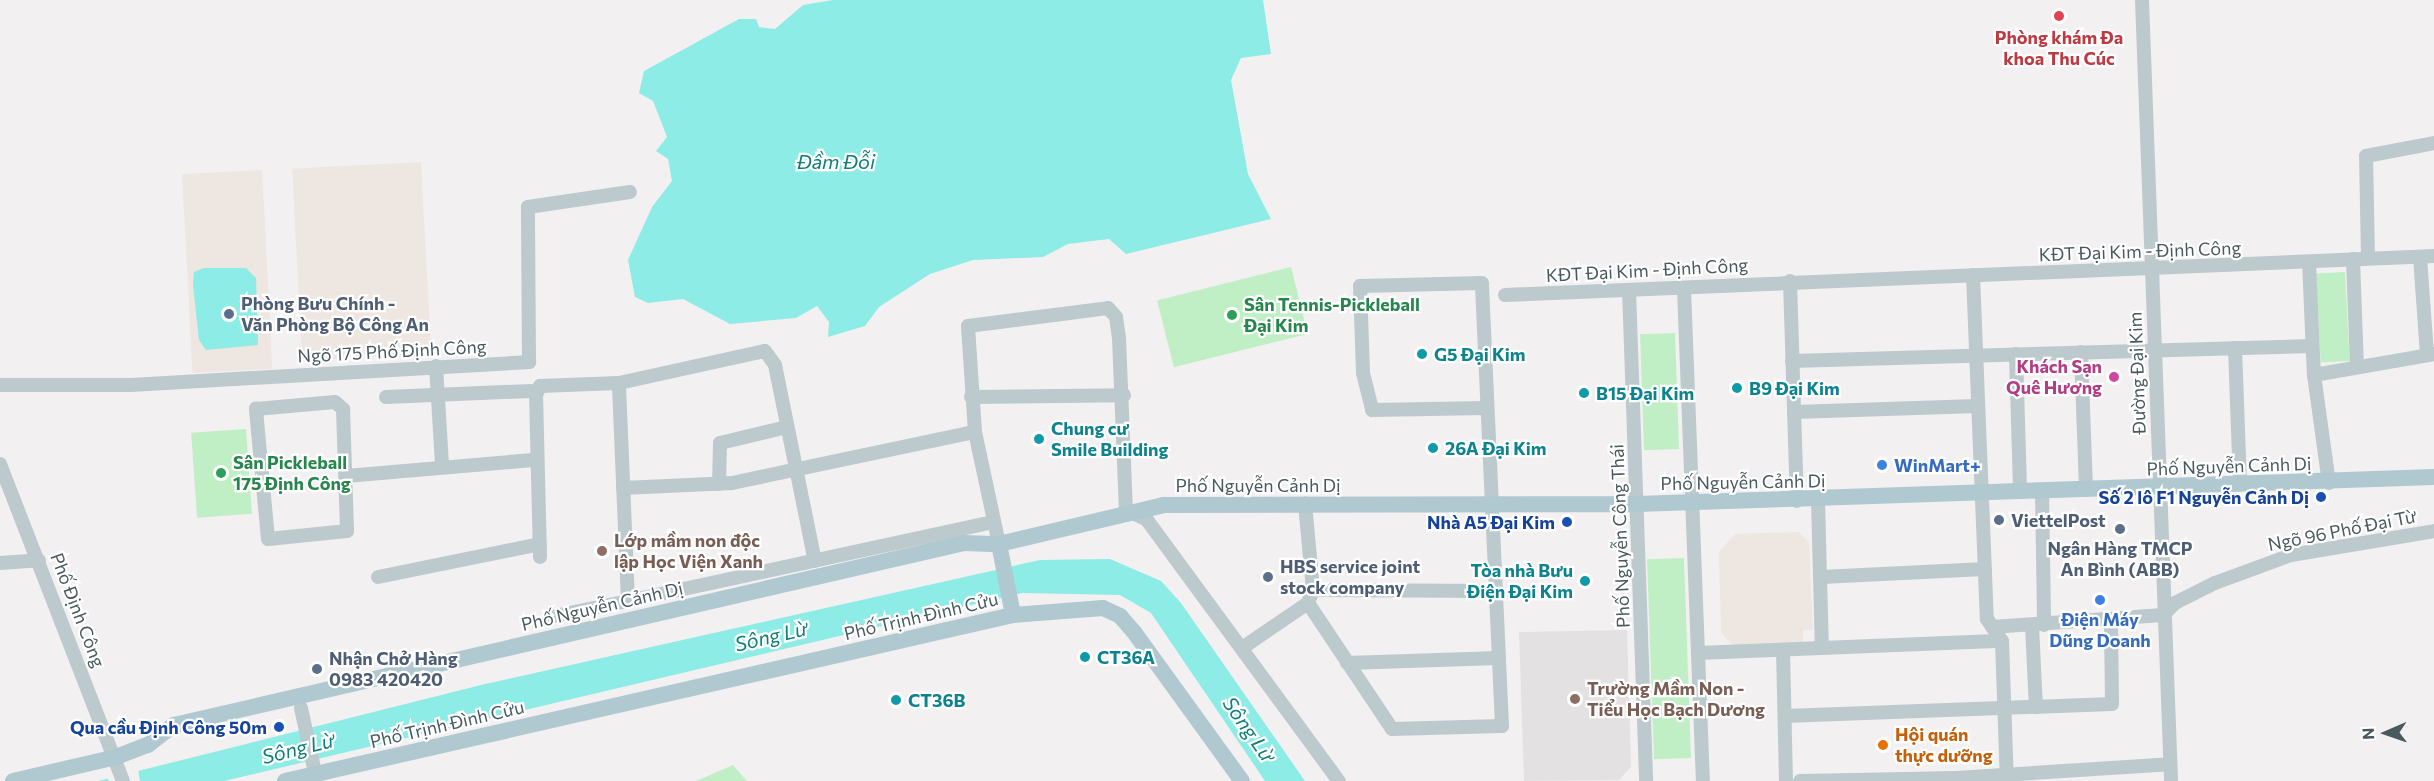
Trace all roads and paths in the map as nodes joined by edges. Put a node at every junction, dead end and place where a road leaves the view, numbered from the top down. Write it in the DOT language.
graph roads {
  1 [pos="2142,0"];
  2 [pos="2434,143"];
  3 [pos="630,192"];
  4 [pos="2427,256"];
  5 [pos="2368,258"];
  6 [pos="2353,259"];
  7 [pos="2309,262"];
  8 [pos="2152,268"];
  9 [pos="1973,275"];
  10 [pos="1790,281"];
  11 [pos="1684,289"];
  12 [pos="1629,290"];
  13 [pos="1505,295"];
  14 [pos="2312,346"];
  15 [pos="2235,348"];
  16 [pos="2154,351"];
  17 [pos="2081,352"];
  18 [pos="2016,354"];
  19 [pos="2430,354"];
  20 [pos="1976,355"];
  21 [pos="1792,361"];
  22 [pos="436,366"];
  23 [pos="2357,367"];
  24 [pos="2314,375"];
  25 [pos="619,383"];
  26 [pos="0,385"];
  27 [pos="531,391"];
  28 [pos="438,395"];
  29 [pos="1124,395"];
  30 [pos="386,397"];
  31 [pos="971,397"];
  32 [pos="1978,406"];
  33 [pos="1486,408"];
  34 [pos="1794,412"];
  35 [pos="787,427"];
  36 [pos="975,432"];
  37 [pos="532,460"];
  38 [pos="0,464"];
  39 [pos="442,465"];
  40 [pos="797,472"];
  41 [pos="346,476"];
  42 [pos="2434,477"];
  43 [pos="2330,483"];
  44 [pos="719,484"];
  45 [pos="2240,485"];
  46 [pos="622,488"];
  47 [pos="2159,488"];
  48 [pos="2086,490"];
  49 [pos="2020,491"];
  50 [pos="2042,491"];
  51 [pos="1981,493"];
  52 [pos="1818,500"];
  53 [pos="1797,501"];
  54 [pos="1692,502"];
  55 [pos="1305,503"];
  56 [pos="1637,504"];
  57 [pos="1492,507"];
  58 [pos="1126,510"];
  59 [pos="993,522"];
  60 [pos="2434,531"];
  61 [pos="1000,552"];
  62 [pos="39,560"];
  63 [pos="815,561"];
  64 [pos="0,563"];
  65 [pos="1984,569"];
  66 [pos="378,577"];
  67 [pos="1821,577"];
  68 [pos="1495,591"];
  69 [pos="1310,596"];
  70 [pos="628,601"];
  71 [pos="1012,608"];
  72 [pos="2163,615"];
  73 [pos="549,617"];
  74 [pos="2111,622"];
  75 [pos="2038,625"];
  76 [pos="1992,627"];
  77 [pos="2002,641"];
  78 [pos="1242,648"];
  79 [pos="1822,648"];
  80 [pos="1783,650"];
  81 [pos="1698,653"];
  82 [pos="1498,658"];
  83 [pos="1347,663"];
  84 [pos="2036,707"];
  85 [pos="300,708"];
  86 [pos="2004,708"];
  87 [pos="1785,716"];
  88 [pos="2170,764"];
  89 [pos="314,767"];
  90 [pos="119,770"];
  91 [pos="2007,777"];
  92 [pos="1956,780"];
  93 [pos="13,781"];
  94 [pos="285,781"];
  95 [pos="1242,781"];
  96 [pos="1339,781"];
  97 [pos="1646,781"];
  98 [pos="1703,781"];
  99 [pos="1786,781"];
  100 [pos="1800,781"];
  101 [pos="2171,781"];
  1 -- 8 [label="street, Đường Đại Kim"];
  2 -- 5 [label="street"];
  3 -- 22 [label="street, Ngõ 175 Phố Định Công"];
  4 -- 5 [label="street, KĐT Đại Kim - Định Công"];
  4 -- 19 [label="street, KĐT Đại Kim - Định Công"];
  5 -- 6 [label="street, KĐT Đại Kim - Định Công"];
  6 -- 7 [label="street, KĐT Đại Kim - Định Công"];
  6 -- 23 [label="street"];
  7 -- 8 [label="street, KĐT Đại Kim - Định Công"];
  7 -- 14 [label="street"];
  8 -- 9 [label="street, KĐT Đại Kim - Định Công"];
  8 -- 16 [label="street, Đường Đại Kim"];
  9 -- 10 [label="street, KĐT Đại Kim - Định Công"];
  9 -- 20 [label="street"];
  10 -- 11 [label="street, KĐT Đại Kim - Định Công"];
  10 -- 21 [label="street"];
  11 -- 12 [label="street, KĐT Đại Kim - Định Công"];
  11 -- 54 [label="street"];
  12 -- 13 [label="street, KĐT Đại Kim - Định Công"];
  12 -- 56 [label="street, Phố Nguyễn Công Thái"];
  14 -- 15 [label="street"];
  14 -- 24 [label="street"];
  15 -- 16 [label="street"];
  15 -- 45 [label="street"];
  16 -- 17 [label="street"];
  16 -- 47 [label="street, Đường Đại Kim"];
  17 -- 18 [label="street"];
  17 -- 48 [label="street"];
  18 -- 20 [label="street"];
  18 -- 49 [label="street"];
  19 -- 23 [label="street"];
  20 -- 21 [label="street"];
  20 -- 32 [label="street"];
  21 -- 34 [label="street"];
  22 -- 26 [label="street, Ngõ 175 Phố Định Công"];
  22 -- 28 [label="street"];
  23 -- 24 [label="street"];
  24 -- 43 [label="street"];
  25 -- 35 [label="street"];
  25 -- 46 [label="street"];
  25 -- 66 [label="street"];
  27 -- 28 [label="street"];
  28 -- 30 [label="street"];
  28 -- 39 [label="street"];
  29 -- 31 [label="street"];
  29 -- 31 [label="street"];
  29 -- 58 [label="street"];
  31 -- 36 [label="street"];
  32 -- 34 [label="street"];
  32 -- 51 [label="street"];
  33 -- 33 [label="street"];
  33 -- 57 [label="street"];
  34 -- 53 [label="street"];
  35 -- 40 [label="street"];
  35 -- 44 [label="street"];
  36 -- 40 [label="street"];
  36 -- 59 [label="street"];
  37 -- 39 [label="street"];
  38 -- 62 [label="street, Phố Định Công"];
  39 -- 41 [label="street"];
  40 -- 44 [label="street"];
  40 -- 63 [label="street"];
  41 -- 41 [label="street"];
  42 -- 43 [label="main road, Phố Nguyễn Cảnh Dị"];
  43 -- 45 [label="main road, Phố Nguyễn Cảnh Dị"];
  44 -- 46 [label="street"];
  45 -- 47 [label="main road, Phố Nguyễn Cảnh Dị"];
  46 -- 70 [label="street"];
  47 -- 48 [label="main road, Phố Nguyễn Cảnh Dị"];
  47 -- 72 [label="street, Đường Đại Kim"];
  48 -- 50 [label="main road, Phố Nguyễn Cảnh Dị"];
  49 -- 50 [label="main road, Phố Nguyễn Cảnh Dị"];
  49 -- 51 [label="main road, Phố Nguyễn Cảnh Dị"];
  50 -- 75 [label="street"];
  51 -- 52 [label="main road, Phố Nguyễn Cảnh Dị"];
  51 -- 65 [label="street"];
  52 -- 53 [label="main road, Phố Nguyễn Cảnh Dị"];
  52 -- 67 [label="street"];
  53 -- 54 [label="main road, Phố Nguyễn Cảnh Dị"];
  54 -- 56 [label="main road, Phố Nguyễn Cảnh Dị"];
  54 -- 81 [label="street"];
  55 -- 57 [label="main road, Phố Nguyễn Cảnh Dị"];
  55 -- 58 [label="main road, Phố Nguyễn Cảnh Dị"];
  55 -- 69 [label="street"];
  56 -- 57 [label="main road, Phố Nguyễn Cảnh Dị"];
  56 -- 97 [label="street, Phố Nguyễn Công Thái"];
  57 -- 68 [label="street"];
  58 -- 61 [label="main road, Phố Nguyễn Cảnh Dị"];
  58 -- 78 [label="street"];
  59 -- 61 [label="street"];
  59 -- 63 [label="street"];
  60 -- 72 [label="street, Ngõ 96 Phố Đại Từ"];
  61 -- 71 [label="main road"];
  61 -- 85 [label="main road, Phố Nguyễn Cảnh Dị"];
  62 -- 64 [label="street"];
  62 -- 90 [label="street, Phố Định Công"];
  63 -- 70 [label="street"];
  65 -- 67 [label="street"];
  65 -- 76 [label="street"];
  67 -- 79 [label="street"];
  68 -- 69 [label="street"];
  68 -- 82 [label="street"];
  69 -- 78 [label="street"];
  69 -- 83 [label="street"];
  70 -- 73 [label="street"];
  71 -- 89 [label="main road, Phố Trịnh Đình Cửu"];
  71 -- 95 [label="main road, Phố Trịnh Đình Cửu"];
  72 -- 74 [label="street"];
  72 -- 88 [label="street, Đường Đại Kim"];
  74 -- 75 [label="street"];
  74 -- 84 [label="street"];
  75 -- 76 [label="street"];
  75 -- 84 [label="street"];
  76 -- 77 [label="street"];
  77 -- 79 [label="street"];
  77 -- 86 [label="street"];
  78 -- 96 [label="street"];
  79 -- 80 [label="street"];
  80 -- 81 [label="street"];
  80 -- 87 [label="street"];
  81 -- 98 [label="street"];
  82 -- 83 [label="street"];
  82 -- 83 [label="street"];
  84 -- 86 [label="street"];
  85 -- 89 [label="street"];
  85 -- 90 [label="main road, Phố Nguyễn Cảnh Dị"];
  86 -- 87 [label="street"];
  86 -- 91 [label="street"];
  87 -- 99 [label="street"];
  88 -- 91 [label="street"];
  88 -- 101 [label="street, Đường Đại Kim"];
  89 -- 94 [label="main road, Phố Trịnh Đình Cửu"];
  90 -- 93 [label="main road, Phố Nguyễn Cảnh Dị"];
  91 -- 92 [label="street"];
  92 -- 100 [label="street"];
}
